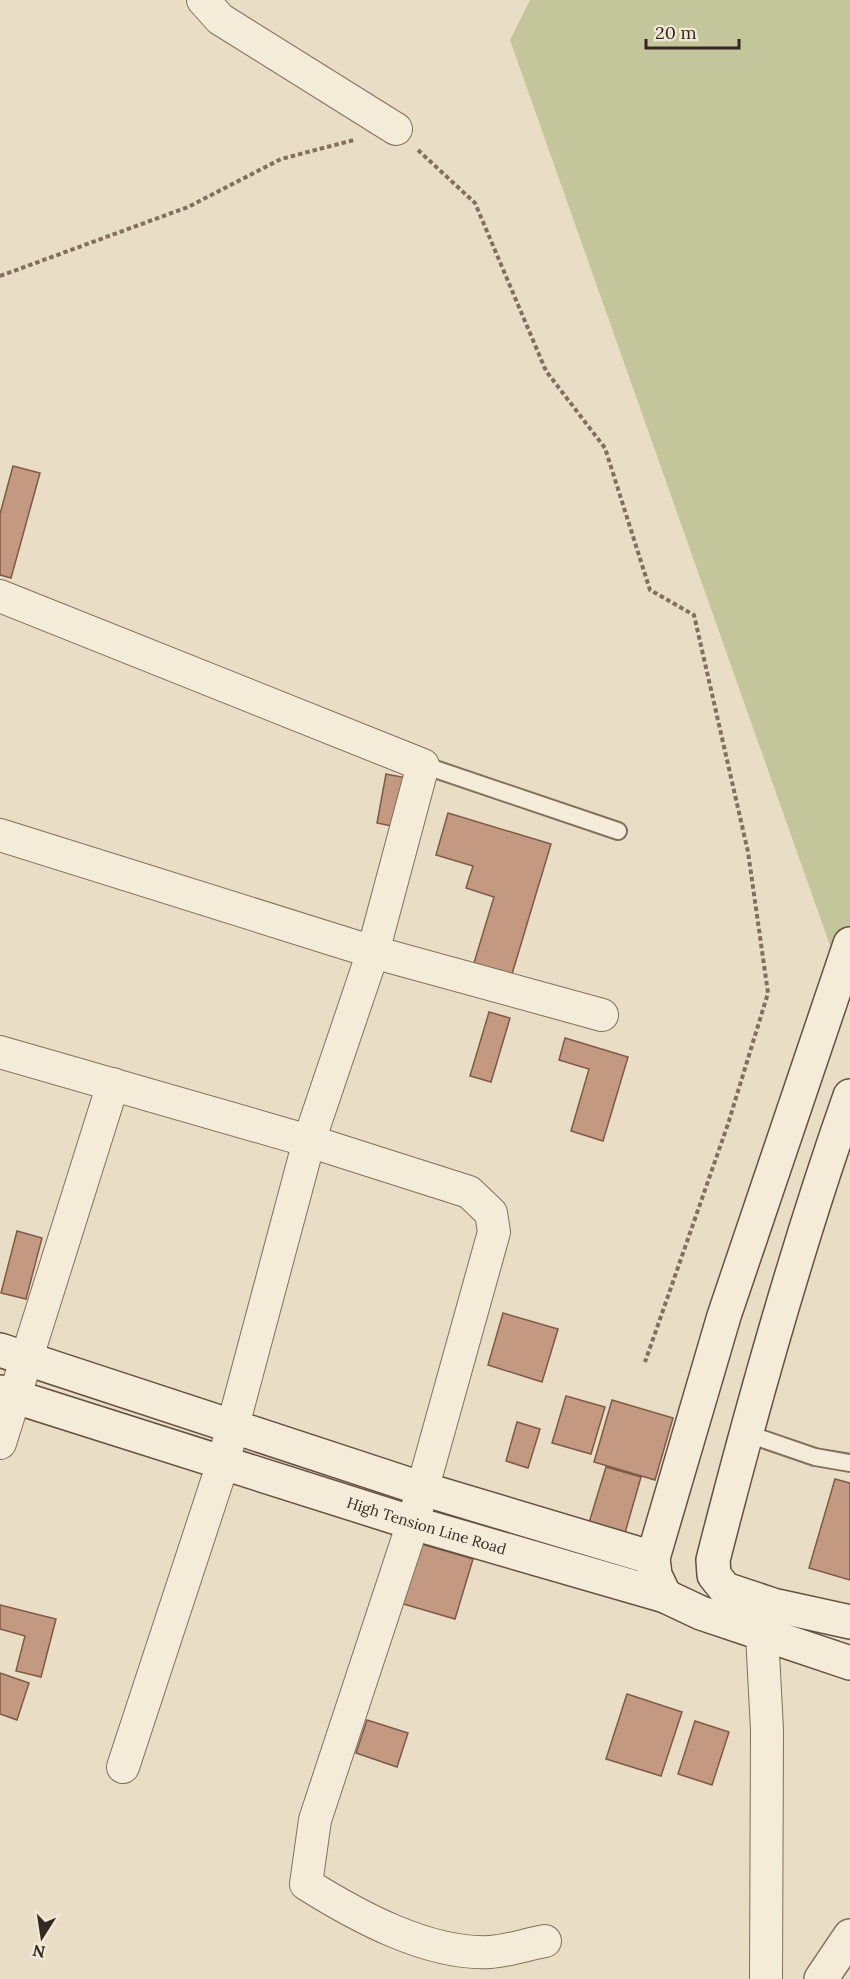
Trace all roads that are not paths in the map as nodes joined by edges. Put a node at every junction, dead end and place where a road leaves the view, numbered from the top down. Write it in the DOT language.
graph roads {
  1 [pos="203,0"];
  2 [pos="396,129"];
  3 [pos="0,596"];
  4 [pos="423,765"];
  5 [pos="618,831"];
  6 [pos="0,835"];
  7 [pos="850,944"];
  8 [pos="373,952"];
  9 [pos="602,1015"];
  10 [pos="0,1052"];
  11 [pos="112,1084"];
  12 [pos="850,1096"];
  13 [pos="309,1141"];
  14 [pos="14,1354"];
  15 [pos="7,1395"];
  16 [pos="234,1425"];
  17 [pos="745,1433"];
  18 [pos="0,1443"];
  19 [pos="223,1463"];
  20 [pos="850,1463"];
  21 [pos="423,1489"];
  22 [pos="413,1523"];
  23 [pos="653,1558"];
  24 [pos="665,1596"];
  25 [pos="850,1622"];
  26 [pos="762,1634"];
  27 [pos="850,1663"];
  28 [pos="123,1767"];
  29 [pos="850,1936"];
  30 [pos="545,1941"];
  31 [pos="766,1979"];
  32 [pos="821,1979"];
  1 -- 2 [label="street"];
  3 -- 4 [label="street"];
  4 -- 5 [label="lane"];
  4 -- 8 [label="street"];
  6 -- 8 [label="street"];
  7 -- 23 [label="main road"];
  8 -- 9 [label="street"];
  8 -- 13 [label="street"];
  10 -- 11 [label="street"];
  11 -- 13 [label="street"];
  11 -- 14 [label="street"];
  12 -- 17 [label="main road"];
  13 -- 16 [label="street"];
  13 -- 21 [label="street"];
  14 -- 15 [label="street"];
  14 -- 16 [label="main road"];
  15 -- 18 [label="street"];
  15 -- 19 [label="main road, High Tension Line Road"];
  16 -- 19 [label="street"];
  16 -- 21 [label="main road"];
  17 -- 20 [label="lane"];
  17 -- 25 [label="main road"];
  19 -- 22 [label="main road, High Tension Line Road"];
  19 -- 28 [label="street"];
  21 -- 22 [label="street"];
  21 -- 23 [label="main road"];
  22 -- 24 [label="main road, High Tension Line Road"];
  22 -- 30 [label="street"];
  23 -- 24 [label="main road"];
  24 -- 26 [label="main road, High Tension Line Road"];
  26 -- 27 [label="main road, High Tension Line Road"];
  26 -- 31 [label="street"];
  29 -- 32 [label="main road"];
}
